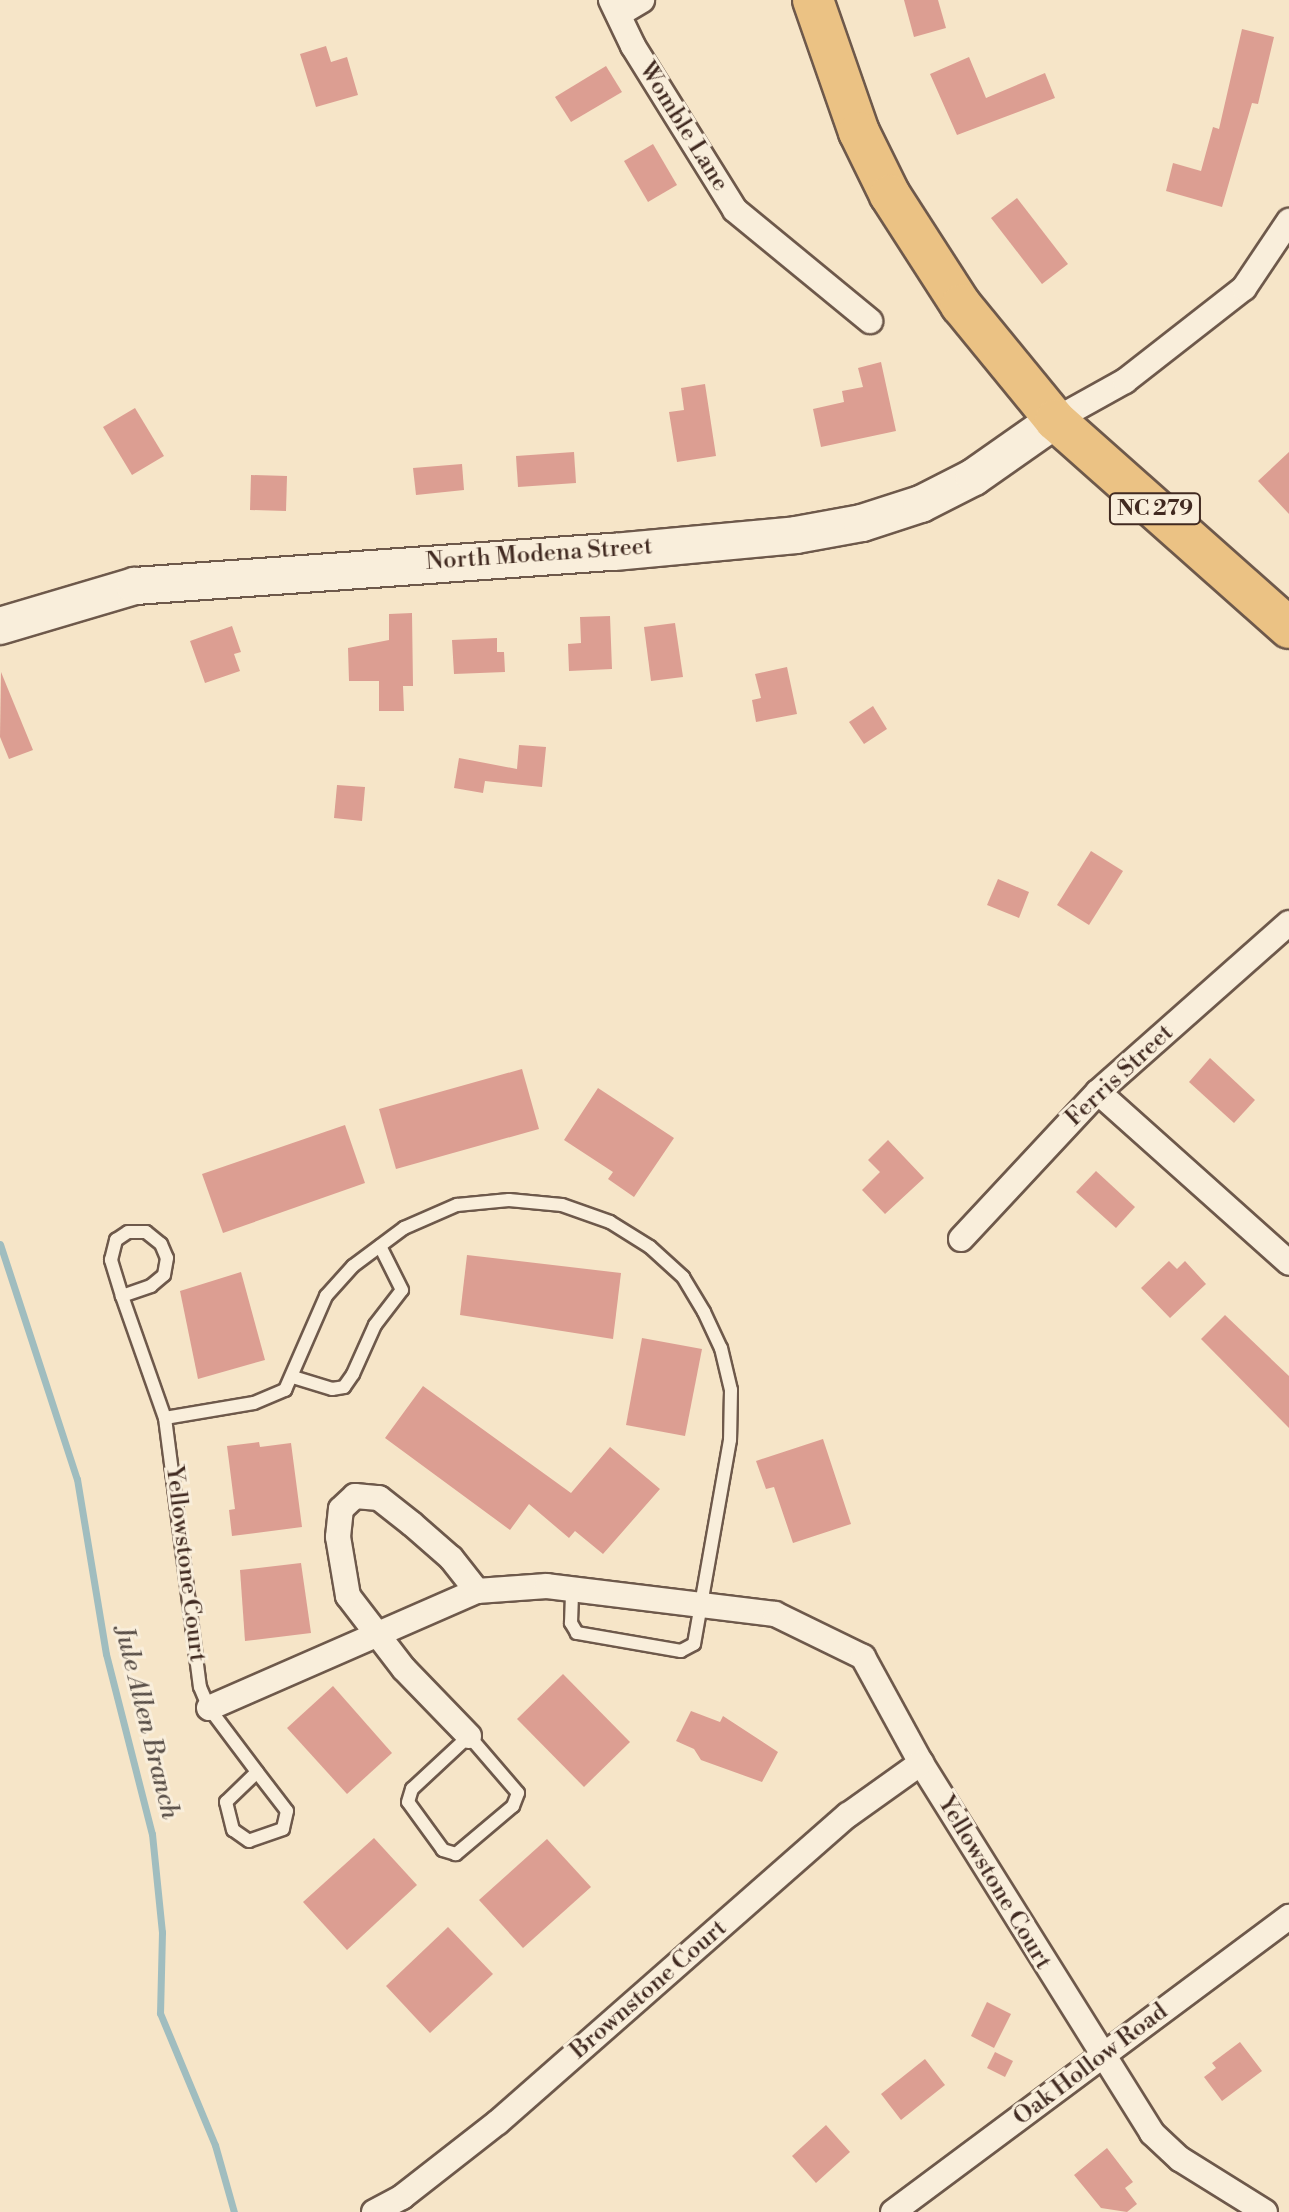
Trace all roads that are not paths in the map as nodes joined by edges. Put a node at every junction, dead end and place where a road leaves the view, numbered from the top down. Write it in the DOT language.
graph roads {
  1 [pos="642,0"];
  2 [pos="813,0"];
  3 [pos="615,7"];
  4 [pos="1289,221"];
  5 [pos="870,321"];
  6 [pos="1055,420"];
  7 [pos="0,626"];
  8 [pos="1289,628"];
  9 [pos="1289,923"];
  10 [pos="1098,1092"];
  11 [pos="961,1239"];
  12 [pos="380,1246"];
  13 [pos="1289,1263"];
  14 [pos="122,1296"];
  15 [pos="293,1377"];
  16 [pos="165,1418"];
  17 [pos="572,1590"];
  18 [pos="477,1591"];
  19 [pos="701,1605"];
  20 [pos="377,1634"];
  21 [pos="209,1708"];
  22 [pos="469,1736"];
  23 [pos="921,1763"];
  24 [pos="257,1772"];
  25 [pos="1289,1917"];
  26 [pos="1101,2057"];
  27 [pos="374,2212"];
  28 [pos="893,2212"];
  29 [pos="1265,2212"];
  1 -- 3 [label="street, Womble Lane"];
  2 -- 6 [label="main road, NC 279"];
  3 -- 5 [label="street, Womble Lane"];
  4 -- 6 [label="street"];
  6 -- 7 [label="street, North Modena Street"];
  6 -- 8 [label="main road, NC 279"];
  9 -- 10 [label="street, Ferris Street"];
  10 -- 11 [label="street, Ferris Street"];
  10 -- 13 [label="street"];
  12 -- 15 [label="lane"];
  12 -- 15 [label="lane"];
  12 -- 19 [label="lane"];
  14 -- 14 [label="lane, Yellowstone Court"];
  14 -- 16 [label="lane, Yellowstone Court"];
  15 -- 16 [label="lane"];
  16 -- 21 [label="lane, Yellowstone Court"];
  17 -- 18 [label="street, Yellowstone Court"];
  17 -- 19 [label="street, Yellowstone Court"];
  17 -- 19 [label="lane"];
  18 -- 20 [label="street, Yellowstone Court"];
  18 -- 20 [label="street"];
  19 -- 23 [label="street, Yellowstone Court"];
  20 -- 21 [label="street, Yellowstone Court"];
  20 -- 22 [label="street"];
  21 -- 24 [label="lane, Yellowstone Court"];
  22 -- 22 [label="lane"];
  23 -- 26 [label="street, Yellowstone Court"];
  23 -- 27 [label="street, Brownstone Court"];
  24 -- 24 [label="lane, Yellowstone Court"];
  25 -- 26 [label="street, Oak Hollow Road"];
  26 -- 28 [label="street, Oak Hollow Road"];
  26 -- 29 [label="street, Yellowstone Court"];
}
